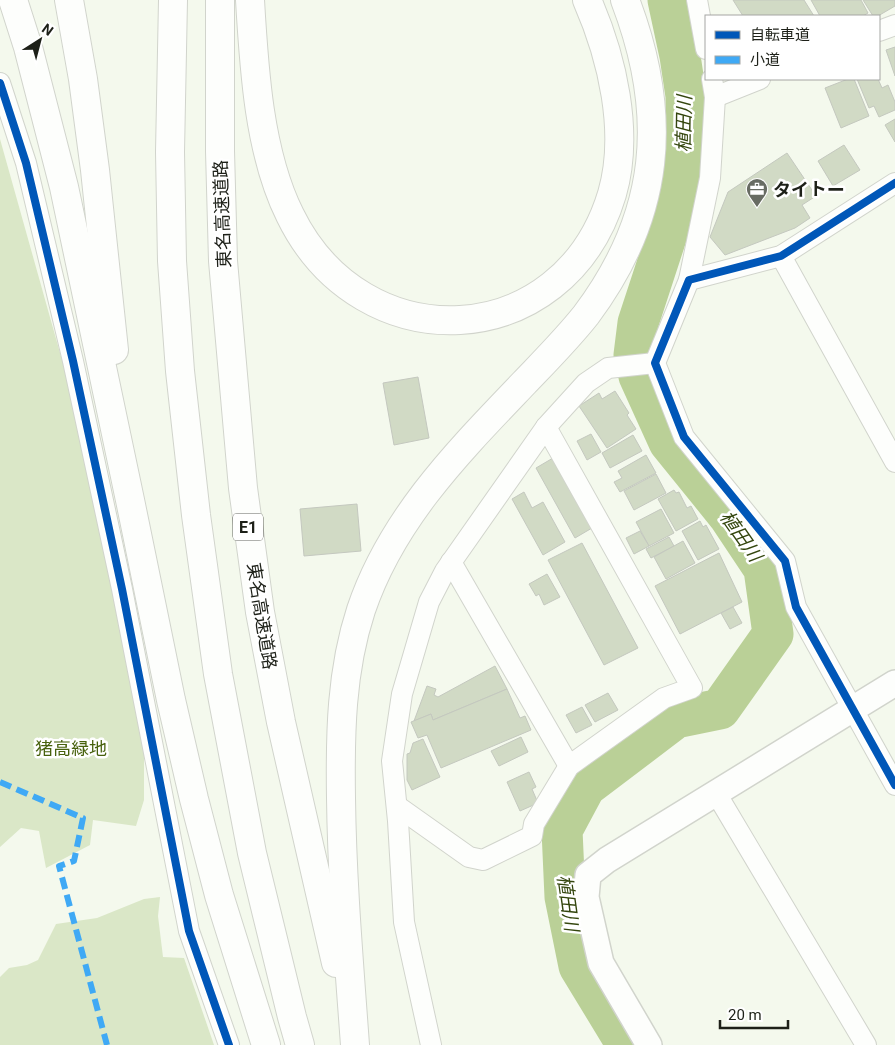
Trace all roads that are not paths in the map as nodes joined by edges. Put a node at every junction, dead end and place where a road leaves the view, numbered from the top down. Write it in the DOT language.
graph roads {
  1 [pos="13,0"];
  2 [pos="69,0"];
  3 [pos="173,0"];
  4 [pos="220,0"];
  5 [pos="250,0"];
  6 [pos="587,0"];
  7 [pos="625,0"];
  8 [pos="697,0"];
  9 [pos="895,25"];
  10 [pos="880,31"];
  11 [pos="705,44"];
  12 [pos="755,80"];
  13 [pos="0,83"];
  14 [pos="713,88"];
  15 [pos="895,183"];
  16 [pos="781,256"];
  17 [pos="689,280"];
  18 [pos="651,364"];
  19 [pos="546,427"];
  20 [pos="895,462"];
  21 [pos="130,500"];
  22 [pos="451,562"];
  23 [pos="895,683"];
  24 [pos="853,710"];
  25 [pos="569,766"];
  26 [pos="895,785"];
  27 [pos="716,793"];
  28 [pos="397,806"];
  29 [pos="229,1045"];
  30 [pos="266,1045"];
  31 [pos="300,1045"];
  32 [pos="355,1045"];
  33 [pos="431,1045"];
  34 [pos="649,1045"];
  35 [pos="866,1045"];
  1 -- 21 [label="highway"];
  2 -- 21 [label="highway"];
  3 -- 31 [label="highway"];
  4 -- 32 [label="highway, 東名高速道路 / E1"];
  5 -- 6 [label="highway"];
  7 -- 32 [label="highway"];
  8 -- 11 [label="street"];
  9 -- 10 [label="street"];
  12 -- 14 [label="street"];
  13 -- 29 [label="street"];
  14 -- 17 [label="street"];
  15 -- 16 [label="street"];
  16 -- 17 [label="street"];
  16 -- 20 [label="street"];
  17 -- 18 [label="street"];
  18 -- 19 [label="street"];
  18 -- 24 [label="street"];
  19 -- 22 [label="street"];
  19 -- 25 [label="street"];
  21 -- 30 [label="highway"];
  22 -- 25 [label="street"];
  22 -- 28 [label="street"];
  23 -- 24 [label="street"];
  24 -- 26 [label="street"];
  24 -- 27 [label="street"];
  25 -- 28 [label="street"];
  27 -- 34 [label="street"];
  27 -- 35 [label="street"];
  28 -- 33 [label="street"];
}
